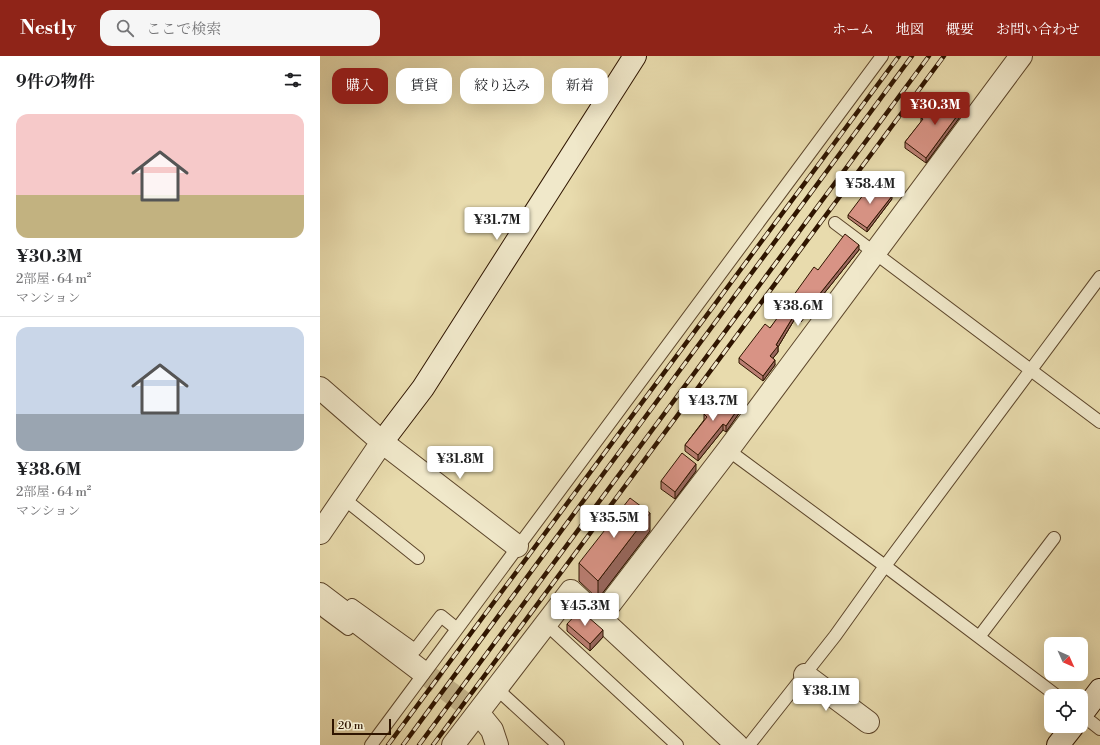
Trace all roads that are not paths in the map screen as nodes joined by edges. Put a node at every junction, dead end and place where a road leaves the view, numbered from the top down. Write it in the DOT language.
graph roads {
  1 [pos="636,56"];
  2 [pos="882,56"];
  3 [pos="1021,56"];
  4 [pos="835,223"];
  5 [pos="875,252"];
  6 [pos="1100,277"];
  7 [pos="1031,370"];
  8 [pos="320,388"];
  9 [pos="1100,422"];
  10 [pos="382,442"];
  11 [pos="728,450"];
  12 [pos="343,498"];
  13 [pos="320,533"];
  14 [pos="1054,538"];
  15 [pos="518,546"];
  16 [pos="418,558"];
  17 [pos="885,566"];
  18 [pos="325,595"];
  19 [pos="600,617"];
  20 [pos="545,623"];
  21 [pos="457,629"];
  22 [pos="979,637"];
  23 [pos="419,675"];
  24 [pos="805,675"];
  25 [pos="496,688"];
  26 [pos="1048,689"];
  27 [pos="1100,690"];
  28 [pos="1088,706"];
  29 [pos="479,714"];
  30 [pos="1088,720"];
  31 [pos="868,722"];
  32 [pos="1100,729"];
  33 [pos="1067,733"];
  34 [pos="371,745"];
  35 [pos="453,745"];
  36 [pos="497,745"];
  37 [pos="558,745"];
  38 [pos="677,745"];
  39 [pos="737,745"];
  40 [pos="749,745"];
  41 [pos="1058,745"];
  1 -- 10 [label="street"];
  2 -- 15 [label="lane"];
  3 -- 5 [label="street"];
  4 -- 5 [label="lane"];
  5 -- 7 [label="lane"];
  5 -- 11 [label="street"];
  6 -- 7 [label="lane"];
  7 -- 9 [label="lane"];
  7 -- 17 [label="lane"];
  8 -- 10 [label="street"];
  10 -- 12 [label="street"];
  10 -- 15 [label="street"];
  11 -- 17 [label="lane"];
  11 -- 19 [label="street"];
  12 -- 13 [label="street"];
  12 -- 16 [label="lane"];
  14 -- 22 [label="lane"];
  15 -- 21 [label="lane"];
  17 -- 22 [label="lane"];
  17 -- 24 [label="lane"];
  18 -- 21 [label="lane"];
  18 -- 23 [label="street"];
  19 -- 20 [label="street"];
  19 -- 39 [label="street"];
  20 -- 25 [label="street"];
  20 -- 38 [label="lane"];
  21 -- 23 [label="lane"];
  22 -- 26 [label="lane"];
  23 -- 34 [label="lane"];
  24 -- 31 [label="street"];
  24 -- 40 [label="lane"];
  25 -- 35 [label="street"];
  25 -- 37 [label="lane"];
  27 -- 28 [label="street"];
  29 -- 36 [label="street"];
  30 -- 32 [label="lane"];
  33 -- 41 [label="street"];
}
